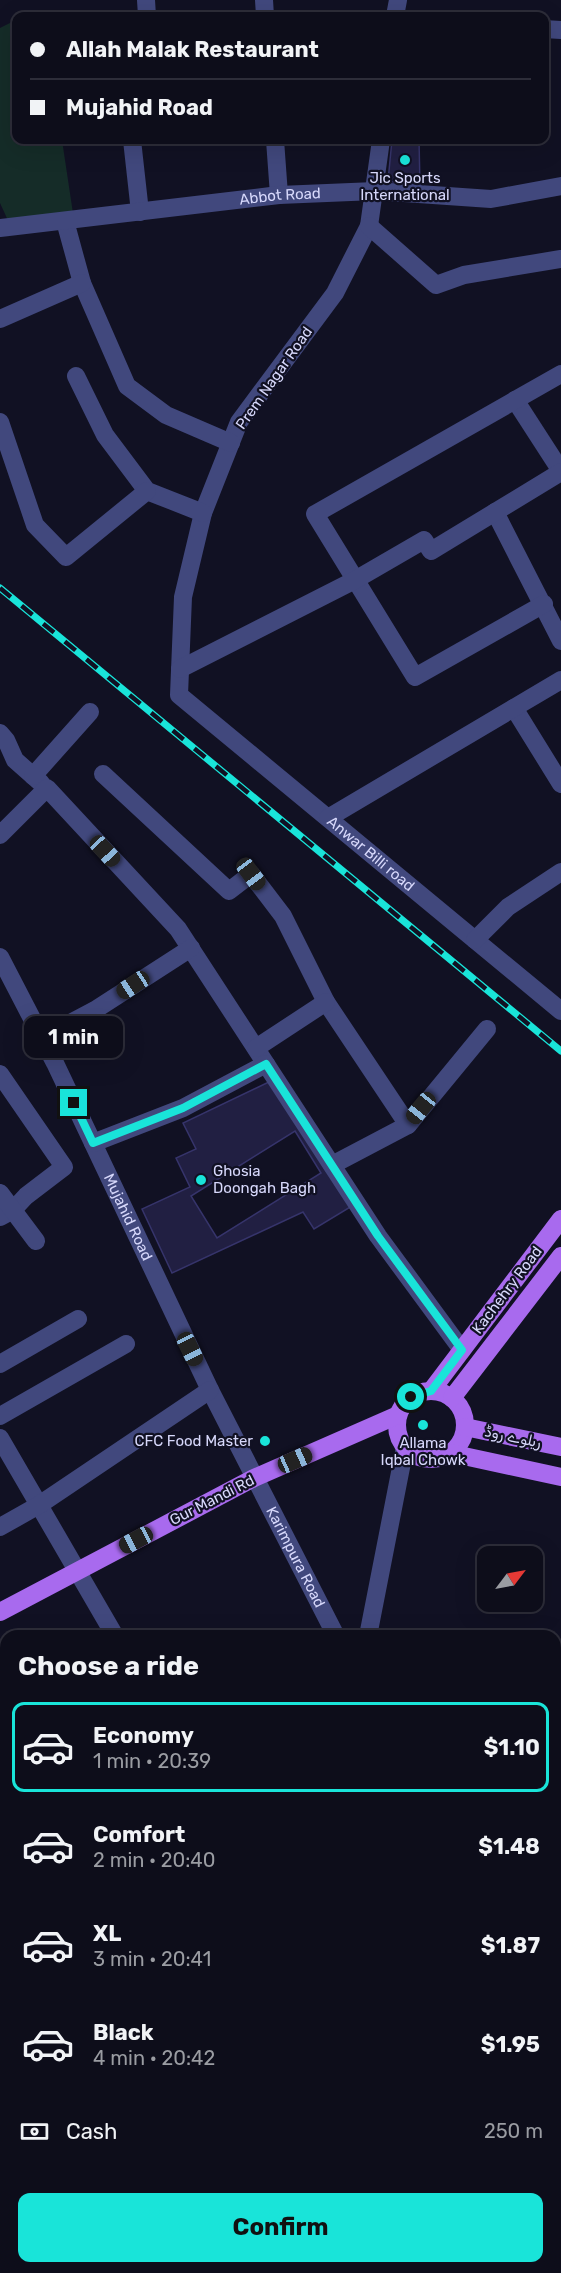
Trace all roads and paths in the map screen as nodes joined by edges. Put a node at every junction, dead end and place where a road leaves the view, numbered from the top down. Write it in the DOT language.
graph roads {
  1 [pos="132,144"];
  2 [pos="274,144"];
  3 [pos="381,144"];
  4 [pos="561,186"];
  5 [pos="375,191"];
  6 [pos="279,195"];
  7 [pos="140,212"];
  8 [pos="65,221"];
  9 [pos="369,226"];
  10 [pos="0,228"];
  11 [pos="561,259"];
  12 [pos="82,283"];
  13 [pos="0,319"];
  14 [pos="561,374"];
  15 [pos="76,376"];
  16 [pos="515,400"];
  17 [pos="0,422"];
  18 [pos="231,443"];
  19 [pos="561,471"];
  20 [pos="147,491"];
  21 [pos="495,512"];
  22 [pos="203,513"];
  23 [pos="355,580"];
  24 [pos="544,604"];
  25 [pos="561,640"];
  26 [pos="180,669"];
  27 [pos="561,680"];
  28 [pos="179,695"];
  29 [pos="514,708"];
  30 [pos="90,712"];
  31 [pos="0,733"];
  32 [pos="103,774"];
  33 [pos="40,782"];
  34 [pos="561,784"];
  35 [pos="327,818"];
  36 [pos="0,835"];
  37 [pos="561,872"];
  38 [pos="475,940"];
  39 [pos="190,948"];
  40 [pos="0,957"];
  41 [pos="326,1002"];
  42 [pos="561,1011"];
  43 [pos="487,1029"];
  44 [pos="42,1038"];
  45 [pos="256,1048"];
  46 [pos="266,1064"];
  47 [pos="0,1074"];
  48 [pos="408,1125"];
  49 [pos="93,1143"];
  50 [pos="332,1165"];
  51 [pos="0,1193"];
  52 [pos="6,1214"];
  53 [pos="561,1219"];
  54 [pos="36,1241"];
  55 [pos="561,1256"];
  56 [pos="78,1319"];
  57 [pos="126,1344"];
  58 [pos="462,1350"];
  59 [pos="0,1364"];
  60 [pos="210,1390"];
  61 [pos="431,1391"];
  62 [pos="452,1398"];
  63 [pos="398,1415"];
  64 [pos="0,1416"];
  65 [pos="465,1427"];
  66 [pos="0,1438"];
  67 [pos="405,1447"];
  68 [pos="561,1447"];
  69 [pos="450,1453"];
  70 [pos="561,1477"];
  71 [pos="254,1478"];
  72 [pos="39,1505"];
  73 [pos="0,1527"];
  74 [pos="78,1570"];
  75 [pos="0,1612"];
  76 [pos="112,1630"];
  77 [pos="333,1630"];
  78 [pos="369,1630"];
  1 -- 7 [label="street"];
  2 -- 6 [label="street"];
  3 -- 5 [label="street, Prem Nagar Road"];
  4 -- 5 [label="street, Abbot Road"];
  5 -- 6 [label="street, Abbot Road"];
  5 -- 9 [label="street, Prem Nagar Road"];
  6 -- 7 [label="street, Abbot Road"];
  7 -- 8 [label="street, Abbot Road"];
  8 -- 10 [label="street, Abbot Road"];
  8 -- 12 [label="street"];
  9 -- 11 [label="street"];
  9 -- 18 [label="street, Prem Nagar Road"];
  12 -- 13 [label="street"];
  12 -- 18 [label="street"];
  14 -- 16 [label="street"];
  15 -- 20 [label="street"];
  16 -- 19 [label="street"];
  16 -- 23 [label="street"];
  17 -- 20 [label="street"];
  18 -- 22 [label="street, Prem Nagar Road"];
  19 -- 21 [label="street"];
  20 -- 22 [label="street"];
  21 -- 23 [label="street"];
  21 -- 24 [label="street"];
  22 -- 26 [label="street, Prem Nagar Road"];
  23 -- 24 [label="street"];
  23 -- 26 [label="street"];
  24 -- 25 [label="street"];
  26 -- 28 [label="street, Prem Nagar Road"];
  27 -- 29 [label="street"];
  28 -- 35 [label="street, Anwar Billi road"];
  29 -- 34 [label="street"];
  29 -- 35 [label="street"];
  30 -- 33 [label="street"];
  31 -- 33 [label="street"];
  32 -- 41 [label="street"];
  33 -- 36 [label="street"];
  33 -- 39 [label="street"];
  35 -- 38 [label="street, Anwar Billi road"];
  37 -- 38 [label="street"];
  38 -- 42 [label="street, Anwar Billi road"];
  39 -- 44 [label="street"];
  39 -- 45 [label="street"];
  40 -- 44 [label="street, Mujahid Road"];
  41 -- 45 [label="street"];
  41 -- 48 [label="street"];
  43 -- 48 [label="street"];
  44 -- 49 [label="street, Mujahid Road"];
  45 -- 46 [label="street"];
  46 -- 49 [label="street"];
  46 -- 50 [label="street"];
  47 -- 52 [label="street"];
  48 -- 50 [label="street"];
  49 -- 60 [label="street, Mujahid Road"];
  50 -- 58 [label="street"];
  51 -- 52 [label="street"];
  52 -- 54 [label="street"];
  53 -- 58 [label="main road, Kachehry Road"];
  55 -- 62 [label="main road, Kachehry Road"];
  56 -- 59 [label="street"];
  57 -- 64 [label="street"];
  58 -- 61 [label="main road, Kachehry Road"];
  60 -- 71 [label="street, Mujahid Road"];
  60 -- 72 [label="street"];
  61 -- 62 [label="main road"];
  61 -- 63 [label="main road"];
  62 -- 65 [label="main road"];
  63 -- 67 [label="main road"];
  63 -- 71 [label="main road, Gur Mandi Rd"];
  65 -- 68 [label="main road, ریلوے روڈ"];
  65 -- 69 [label="main road"];
  66 -- 72 [label="street"];
  67 -- 69 [label="main road"];
  67 -- 78 [label="street"];
  69 -- 70 [label="main road"];
  71 -- 74 [label="main road, Gur Mandi Rd"];
  71 -- 77 [label="street, Karimpura Road"];
  72 -- 73 [label="street"];
  72 -- 74 [label="street"];
  74 -- 75 [label="main road, Gur Mandi Rd"];
  74 -- 76 [label="street"];
}
